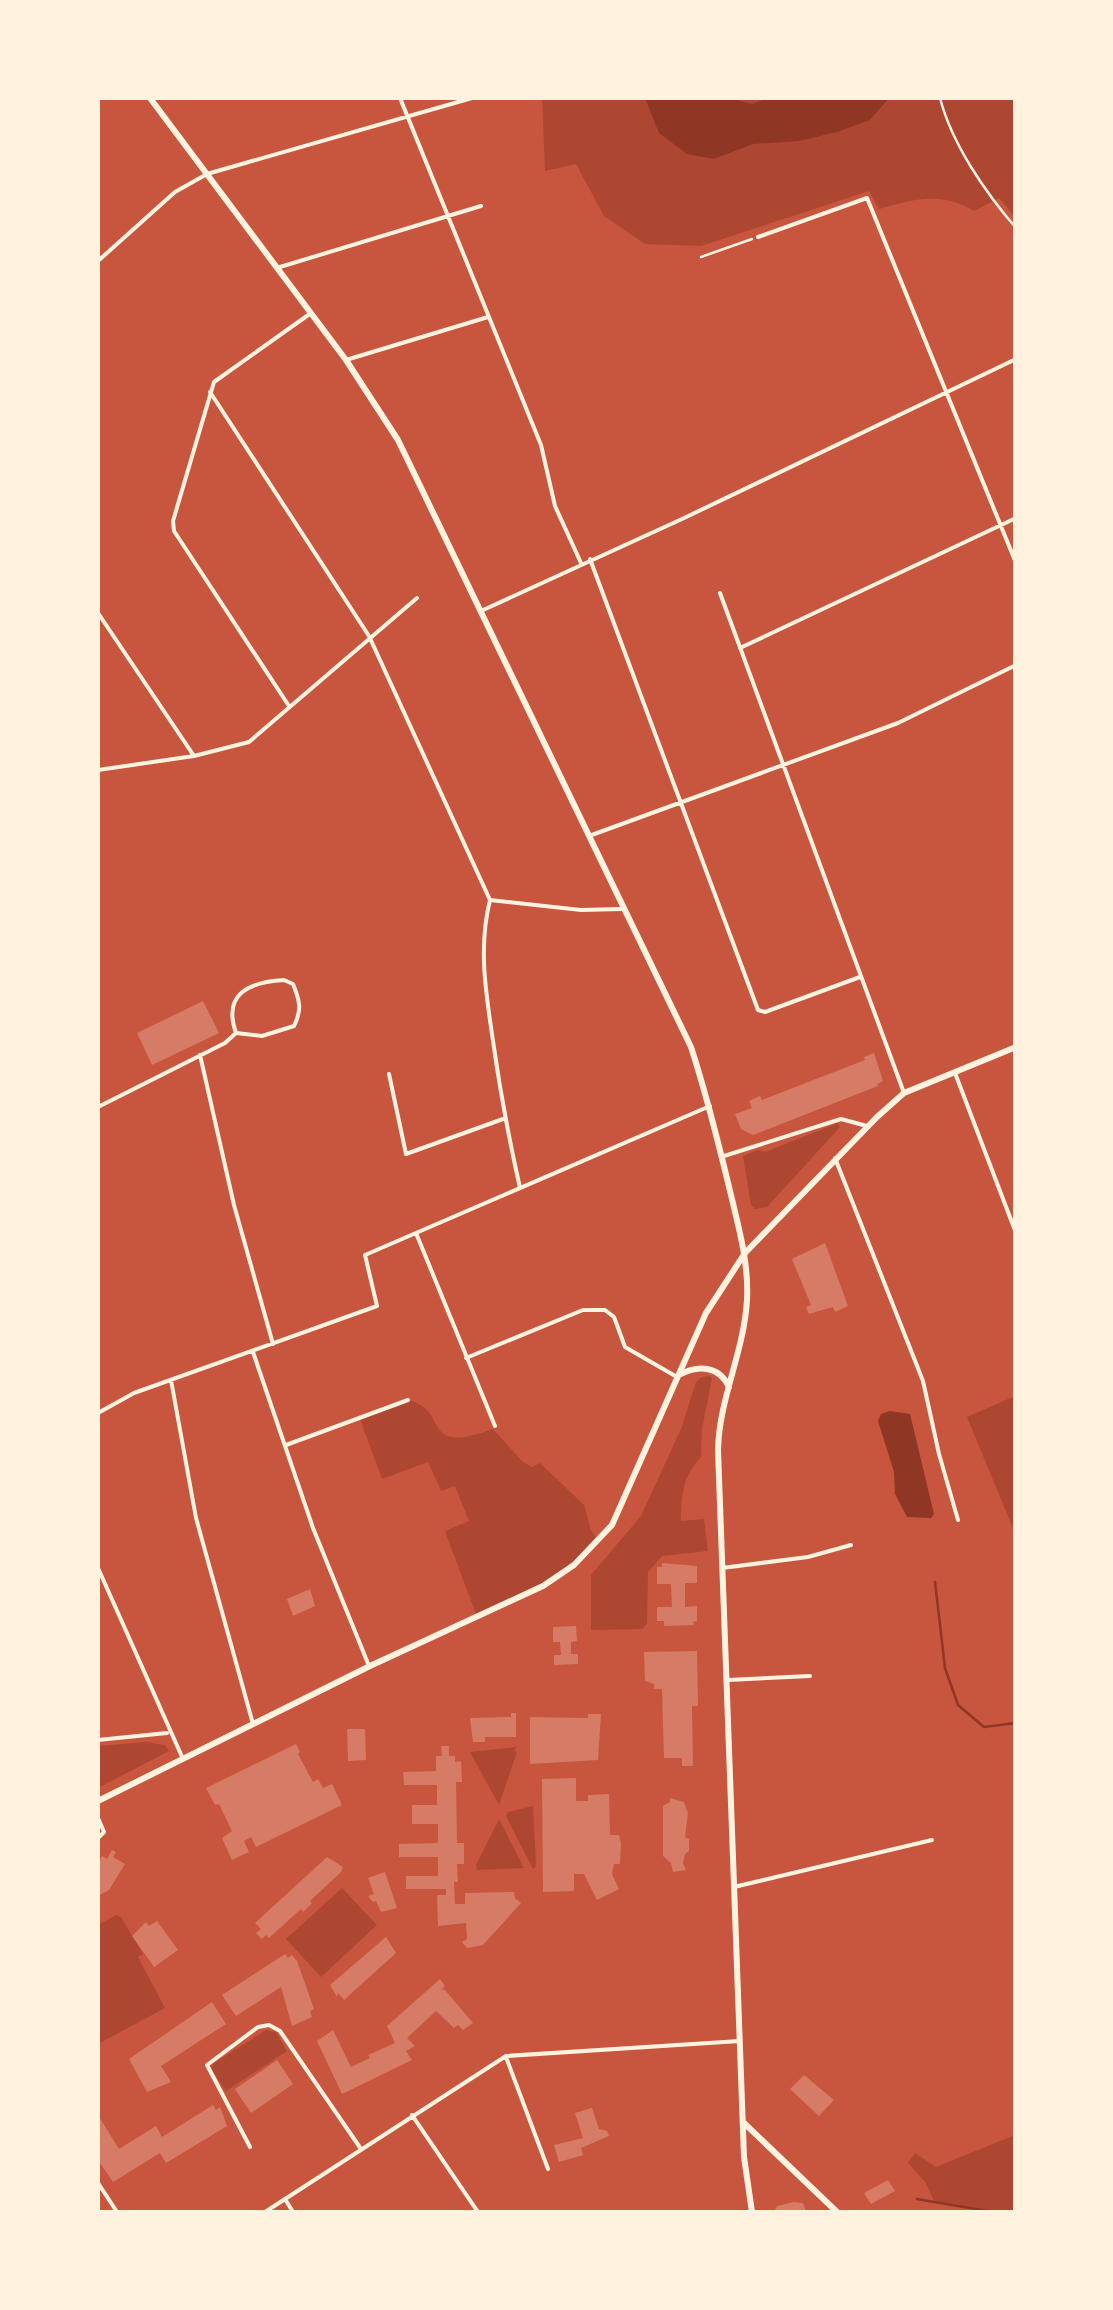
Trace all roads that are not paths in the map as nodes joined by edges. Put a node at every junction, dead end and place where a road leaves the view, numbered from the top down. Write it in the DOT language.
graph roads {
  1 [pos="150,98"];
  2 [pos="400,98"];
  3 [pos="472,98"];
  4 [pos="408,117"];
  5 [pos="206,174"];
  6 [pos="481,206"];
  7 [pos="448,218"];
  8 [pos="758,237"];
  9 [pos="98,260"];
  10 [pos="278,268"];
  11 [pos="311,313"];
  12 [pos="488,317"];
  13 [pos="1016,359"];
  14 [pos="346,360"];
  15 [pos="210,392"];
  16 [pos="945,392"];
  17 [pos="1016,518"];
  18 [pos="1000,525"];
  19 [pos="590,558"];
  20 [pos="581,563"];
  21 [pos="1016,563"];
  22 [pos="720,593"];
  23 [pos="417,598"];
  24 [pos="480,612"];
  25 [pos="98,614"];
  26 [pos="369,636"];
  27 [pos="740,648"];
  28 [pos="1016,664"];
  29 [pos="289,706"];
  30 [pos="194,756"];
  31 [pos="784,764"];
  32 [pos="98,770"];
  33 [pos="680,802"];
  34 [pos="588,836"];
  35 [pos="490,900"];
  36 [pos="622,909"];
  37 [pos="860,977"];
  38 [pos="236,1033"];
  39 [pos="1016,1047"];
  40 [pos="200,1055"];
  41 [pos="955,1072"];
  42 [pos="389,1074"];
  43 [pos="904,1093"];
  44 [pos="710,1106"];
  45 [pos="98,1107"];
  46 [pos="504,1119"];
  47 [pos="867,1126"];
  48 [pos="722,1157"];
  49 [pos="836,1158"];
  50 [pos="520,1188"];
  51 [pos="1016,1232"];
  52 [pos="416,1233"];
  53 [pos="745,1253"];
  54 [pos="274,1344"];
  55 [pos="252,1352"];
  56 [pos="466,1358"];
  57 [pos="677,1376"];
  58 [pos="171,1380"];
  59 [pos="729,1387"];
  60 [pos="408,1400"];
  61 [pos="98,1409"];
  62 [pos="494,1426"];
  63 [pos="286,1446"];
  64 [pos="958,1520"];
  65 [pos="851,1545"];
  66 [pos="98,1568"];
  67 [pos="722,1568"];
  68 [pos="369,1666"];
  69 [pos="810,1676"];
  70 [pos="728,1680"];
  71 [pos="252,1724"];
  72 [pos="170,1732"];
  73 [pos="98,1740"];
  74 [pos="182,1759"];
  75 [pos="98,1801"];
  76 [pos="98,1818"];
  77 [pos="98,1838"];
  78 [pos="932,1840"];
  79 [pos="734,1887"];
  80 [pos="740,2041"];
  81 [pos="506,2056"];
  82 [pos="412,2115"];
  83 [pos="743,2122"];
  84 [pos="250,2147"];
  85 [pos="362,2150"];
  86 [pos="548,2170"];
  87 [pos="98,2183"];
  88 [pos="284,2199"];
  89 [pos="117,2212"];
  90 [pos="265,2212"];
  91 [pos="293,2212"];
  92 [pos="478,2212"];
  93 [pos="752,2212"];
  94 [pos="837,2212"];
  1 -- 5 [label="main road"];
  2 -- 4 [label="street"];
  3 -- 4 [label="street"];
  4 -- 5 [label="street"];
  4 -- 7 [label="street"];
  5 -- 9 [label="street"];
  5 -- 10 [label="main road"];
  6 -- 7 [label="street"];
  7 -- 10 [label="street"];
  7 -- 12 [label="street"];
  8 -- 16 [label="street"];
  10 -- 11 [label="main road"];
  11 -- 14 [label="main road"];
  11 -- 15 [label="street"];
  12 -- 14 [label="street"];
  12 -- 20 [label="street"];
  13 -- 16 [label="street"];
  14 -- 24 [label="main road"];
  15 -- 26 [label="street"];
  15 -- 29 [label="street"];
  16 -- 18 [label="street"];
  16 -- 19 [label="street"];
  17 -- 18 [label="street"];
  18 -- 21 [label="street"];
  18 -- 27 [label="street"];
  19 -- 20 [label="street"];
  19 -- 33 [label="street"];
  20 -- 24 [label="street"];
  22 -- 27 [label="street"];
  23 -- 26 [label="street"];
  24 -- 34 [label="main road"];
  25 -- 30 [label="street"];
  26 -- 29 [label="street"];
  26 -- 35 [label="street"];
  27 -- 31 [label="street"];
  28 -- 31 [label="street"];
  29 -- 30 [label="street"];
  30 -- 32 [label="street"];
  31 -- 33 [label="street"];
  31 -- 37 [label="street"];
  33 -- 34 [label="street"];
  33 -- 37 [label="street"];
  34 -- 36 [label="main road"];
  35 -- 36 [label="street"];
  35 -- 46 [label="street"];
  36 -- 44 [label="main road"];
  37 -- 43 [label="street"];
  38 -- 38 [label="street"];
  38 -- 40 [label="street"];
  39 -- 41 [label="main road"];
  40 -- 45 [label="street"];
  40 -- 54 [label="street"];
  41 -- 43 [label="main road"];
  41 -- 51 [label="street"];
  42 -- 46 [label="street"];
  43 -- 47 [label="main road"];
  44 -- 48 [label="main road"];
  44 -- 50 [label="street"];
  46 -- 50 [label="street"];
  47 -- 48 [label="street"];
  47 -- 49 [label="main road"];
  48 -- 53 [label="main road"];
  49 -- 53 [label="main road"];
  49 -- 64 [label="street"];
  50 -- 52 [label="street"];
  52 -- 54 [label="street"];
  52 -- 56 [label="street"];
  53 -- 57 [label="main road"];
  53 -- 59 [label="main road"];
  54 -- 55 [label="street"];
  55 -- 58 [label="street"];
  55 -- 63 [label="street"];
  56 -- 57 [label="street"];
  56 -- 62 [label="street"];
  57 -- 59 [label="main road"];
  57 -- 68 [label="main road"];
  58 -- 61 [label="street"];
  58 -- 71 [label="street"];
  59 -- 67 [label="main road"];
  60 -- 63 [label="street"];
  63 -- 68 [label="street"];
  65 -- 67 [label="street"];
  66 -- 72 [label="street"];
  67 -- 70 [label="main road"];
  68 -- 71 [label="main road"];
  69 -- 70 [label="street"];
  70 -- 79 [label="main road"];
  71 -- 74 [label="main road"];
  72 -- 73 [label="street"];
  72 -- 74 [label="street"];
  74 -- 75 [label="main road"];
  76 -- 77 [label="street"];
  78 -- 79 [label="street"];
  79 -- 80 [label="main road"];
  80 -- 81 [label="street"];
  80 -- 83 [label="main road"];
  81 -- 82 [label="street"];
  81 -- 86 [label="street"];
  82 -- 85 [label="street"];
  82 -- 92 [label="street"];
  83 -- 93 [label="main road"];
  83 -- 94 [label="main road"];
  84 -- 85 [label="street"];
  85 -- 88 [label="street"];
  87 -- 89 [label="street"];
  88 -- 90 [label="street"];
  88 -- 91 [label="street"];
}
